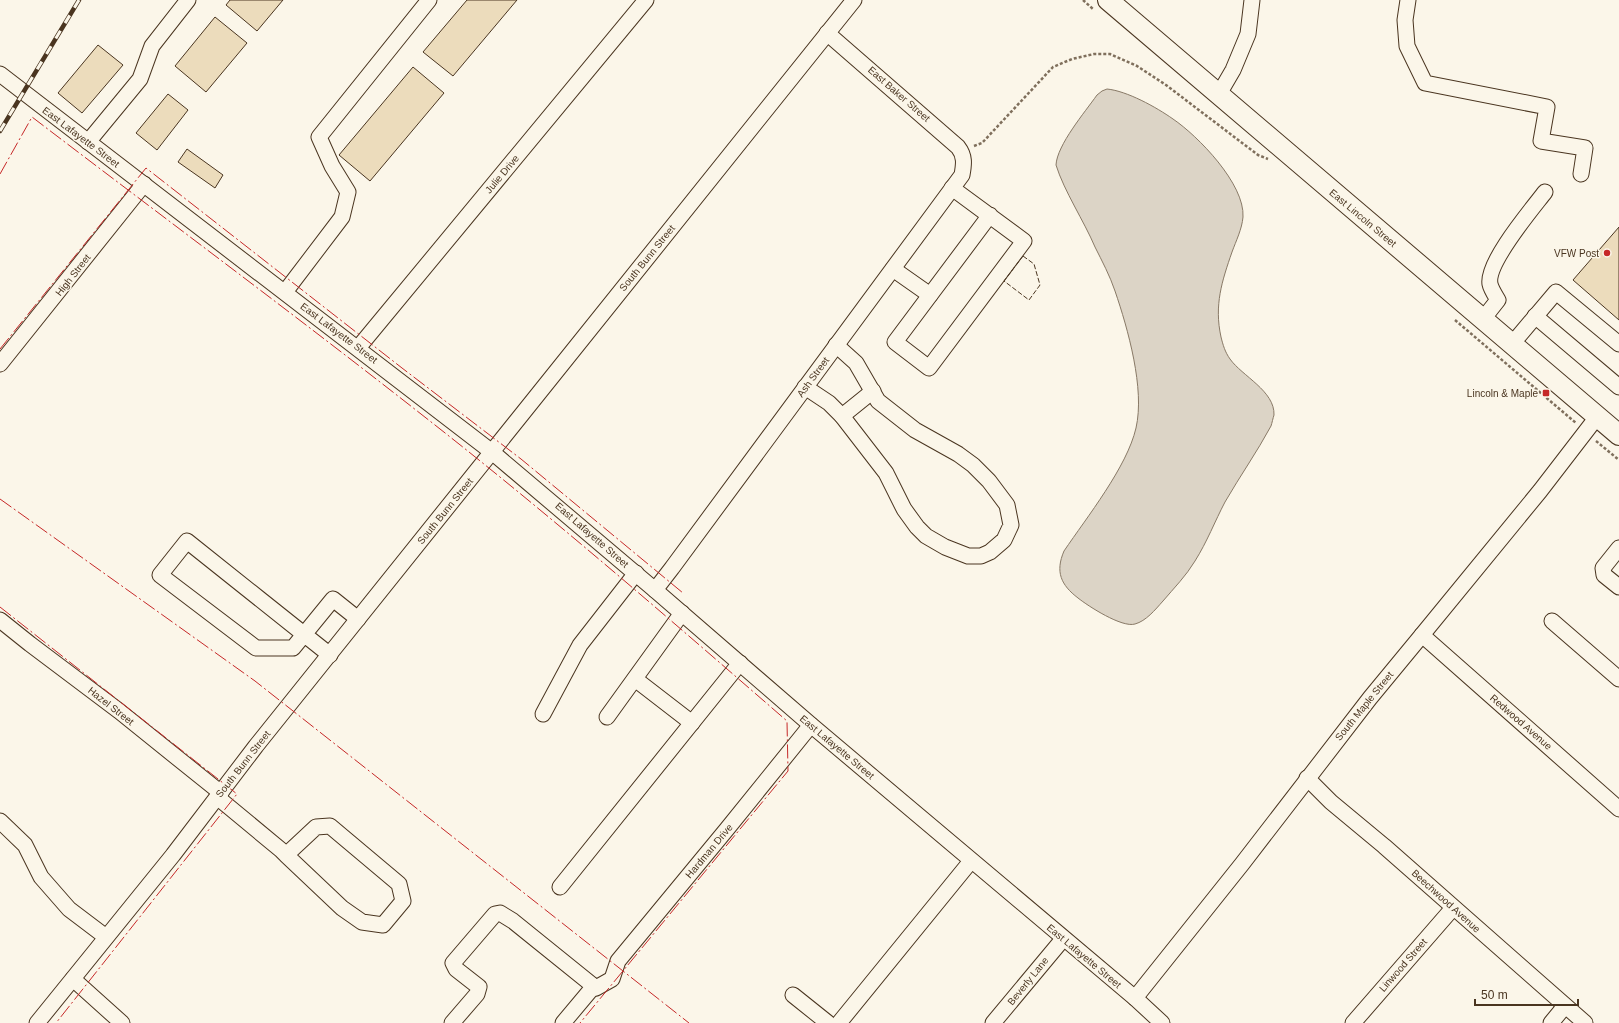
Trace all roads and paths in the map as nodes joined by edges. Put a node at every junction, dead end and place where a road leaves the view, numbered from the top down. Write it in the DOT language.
graph roads {
  1 [pos="188,0"];
  2 [pos="429,0"];
  3 [pos="646,0"];
  4 [pos="854,0"];
  5 [pos="1108,0"];
  6 [pos="1252,0"];
  7 [pos="1408,0"];
  8 [pos="827,33"];
  9 [pos="0,74"];
  10 [pos="1218,94"];
  11 [pos="88,142"];
  12 [pos="963,156"];
  13 [pos="1269,160"];
  14 [pos="1581,174"];
  15 [pos="144,184"];
  16 [pos="952,188"];
  17 [pos="1545,192"];
  18 [pos="990,215"];
  19 [pos="893,269"];
  20 [pos="284,292"];
  21 [pos="930,295"];
  22 [pos="1535,316"];
  23 [pos="1482,319"];
  24 [pos="1512,344"];
  25 [pos="1619,344"];
  26 [pos="836,345"];
  27 [pos="358,348"];
  28 [pos="0,364"];
  29 [pos="805,387"];
  30 [pos="1619,387"];
  31 [pos="873,391"];
  32 [pos="842,416"];
  33 [pos="1597,417"];
  34 [pos="1619,435"];
  35 [pos="492,452"];
  36 [pos="1619,548"];
  37 [pos="636,573"];
  38 [pos="1619,588"];
  39 [pos="655,590"];
  40 [pos="682,613"];
  41 [pos="358,619"];
  42 [pos="0,620"];
  43 [pos="1552,621"];
  44 [pos="305,635"];
  45 [pos="1422,636"];
  46 [pos="330,655"];
  47 [pos="740,663"];
  48 [pos="634,679"];
  49 [pos="1619,679"];
  50 [pos="543,714"];
  51 [pos="607,717"];
  52 [pos="692,723"];
  53 [pos="811,725"];
  54 [pos="1307,778"];
  55 [pos="219,795"];
  56 [pos="1619,809"];
  57 [pos="0,821"];
  58 [pos="286,855"];
  59 [pos="971,861"];
  60 [pos="560,887"];
  61 [pos="1453,908"];
  62 [pos="106,937"];
  63 [pos="1063,939"];
  64 [pos="73,979"];
  65 [pos="594,986"];
  66 [pos="793,995"];
  67 [pos="1135,998"];
  68 [pos="1565,1006"];
  69 [pos="38,1023"];
  70 [pos="122,1023"];
  71 [pos="452,1023"];
  72 [pos="563,1023"];
  73 [pos="828,1023"];
  74 [pos="839,1023"];
  75 [pos="994,1023"];
  76 [pos="1162,1023"];
  77 [pos="1354,1023"];
  78 [pos="1551,1023"];
  79 [pos="1585,1023"];
  1 -- 11 [label="street"];
  2 -- 20 [label="street"];
  3 -- 27 [label="street, Julie Drive"];
  4 -- 8 [label="street, South Bunn Street"];
  5 -- 10 [label="main road, East Lincoln Street"];
  6 -- 10 [label="street"];
  7 -- 14 [label="street"];
  8 -- 12 [label="street, East Baker Street"];
  8 -- 35 [label="street, South Bunn Street"];
  9 -- 11 [label="street, East Lafayette Street"];
  10 -- 23 [label="main road, East Lincoln Street"];
  11 -- 15 [label="street, East Lafayette Street"];
  12 -- 13 [label="path"];
  12 -- 16 [label="street, Ash Street"];
  15 -- 20 [label="street, East Lafayette Street"];
  15 -- 28 [label="street, High Street"];
  16 -- 18 [label="street"];
  16 -- 19 [label="street, Ash Street"];
  17 -- 23 [label="street"];
  18 -- 21 [label="street"];
  18 -- 21 [label="street"];
  19 -- 21 [label="street"];
  19 -- 26 [label="street, Ash Street"];
  20 -- 27 [label="street, East Lafayette Street"];
  22 -- 24 [label="street"];
  22 -- 25 [label="street"];
  22 -- 30 [label="street"];
  23 -- 24 [label="main road, East Lincoln Street"];
  24 -- 33 [label="main road, East Lincoln Street"];
  26 -- 29 [label="street, Ash Street"];
  26 -- 31 [label="street"];
  27 -- 35 [label="street, East Lafayette Street"];
  29 -- 32 [label="street"];
  29 -- 39 [label="street, Ash Street"];
  31 -- 32 [label="street"];
  31 -- 32 [label="street"];
  33 -- 34 [label="main road, East Lincoln Street"];
  33 -- 45 [label="street, South Maple Street"];
  35 -- 37 [label="street, East Lafayette Street"];
  35 -- 41 [label="street, South Bunn Street"];
  36 -- 38 [label="street"];
  37 -- 39 [label="street, East Lafayette Street"];
  37 -- 50 [label="street"];
  39 -- 40 [label="street, East Lafayette Street"];
  40 -- 47 [label="street, East Lafayette Street"];
  40 -- 48 [label="street"];
  41 -- 44 [label="street"];
  41 -- 46 [label="street, South Bunn Street"];
  42 -- 55 [label="street, Hazel Street"];
  43 -- 49 [label="street"];
  44 -- 44 [label="street"];
  44 -- 46 [label="street"];
  45 -- 54 [label="street, South Maple Street"];
  45 -- 56 [label="street, Redwood Avenue"];
  46 -- 55 [label="street, South Bunn Street"];
  47 -- 52 [label="street"];
  47 -- 53 [label="street, East Lafayette Street"];
  48 -- 51 [label="street"];
  48 -- 52 [label="street"];
  52 -- 60 [label="street"];
  53 -- 59 [label="street, East Lafayette Street"];
  53 -- 65 [label="street, Hardman Drive"];
  54 -- 61 [label="street, Beechwood Avenue"];
  54 -- 67 [label="street, South Maple Street"];
  55 -- 58 [label="street, Hazel Street"];
  55 -- 62 [label="street, South Bunn Street"];
  57 -- 62 [label="street"];
  58 -- 58 [label="street, Hazel Street"];
  59 -- 63 [label="street, East Lafayette Street"];
  59 -- 74 [label="street"];
  61 -- 68 [label="street, Beechwood Avenue"];
  61 -- 77 [label="street, Linwood Street"];
  62 -- 64 [label="street, South Bunn Street"];
  63 -- 67 [label="street, East Lafayette Street"];
  63 -- 75 [label="street, Beverly Lane"];
  64 -- 69 [label="street, South Bunn Street"];
  64 -- 70 [label="street"];
  65 -- 71 [label="street"];
  65 -- 72 [label="street"];
  66 -- 73 [label="street"];
  67 -- 76 [label="street, East Lafayette Street"];
  68 -- 78 [label="street"];
  68 -- 79 [label="street, Beechwood Avenue"];
}
